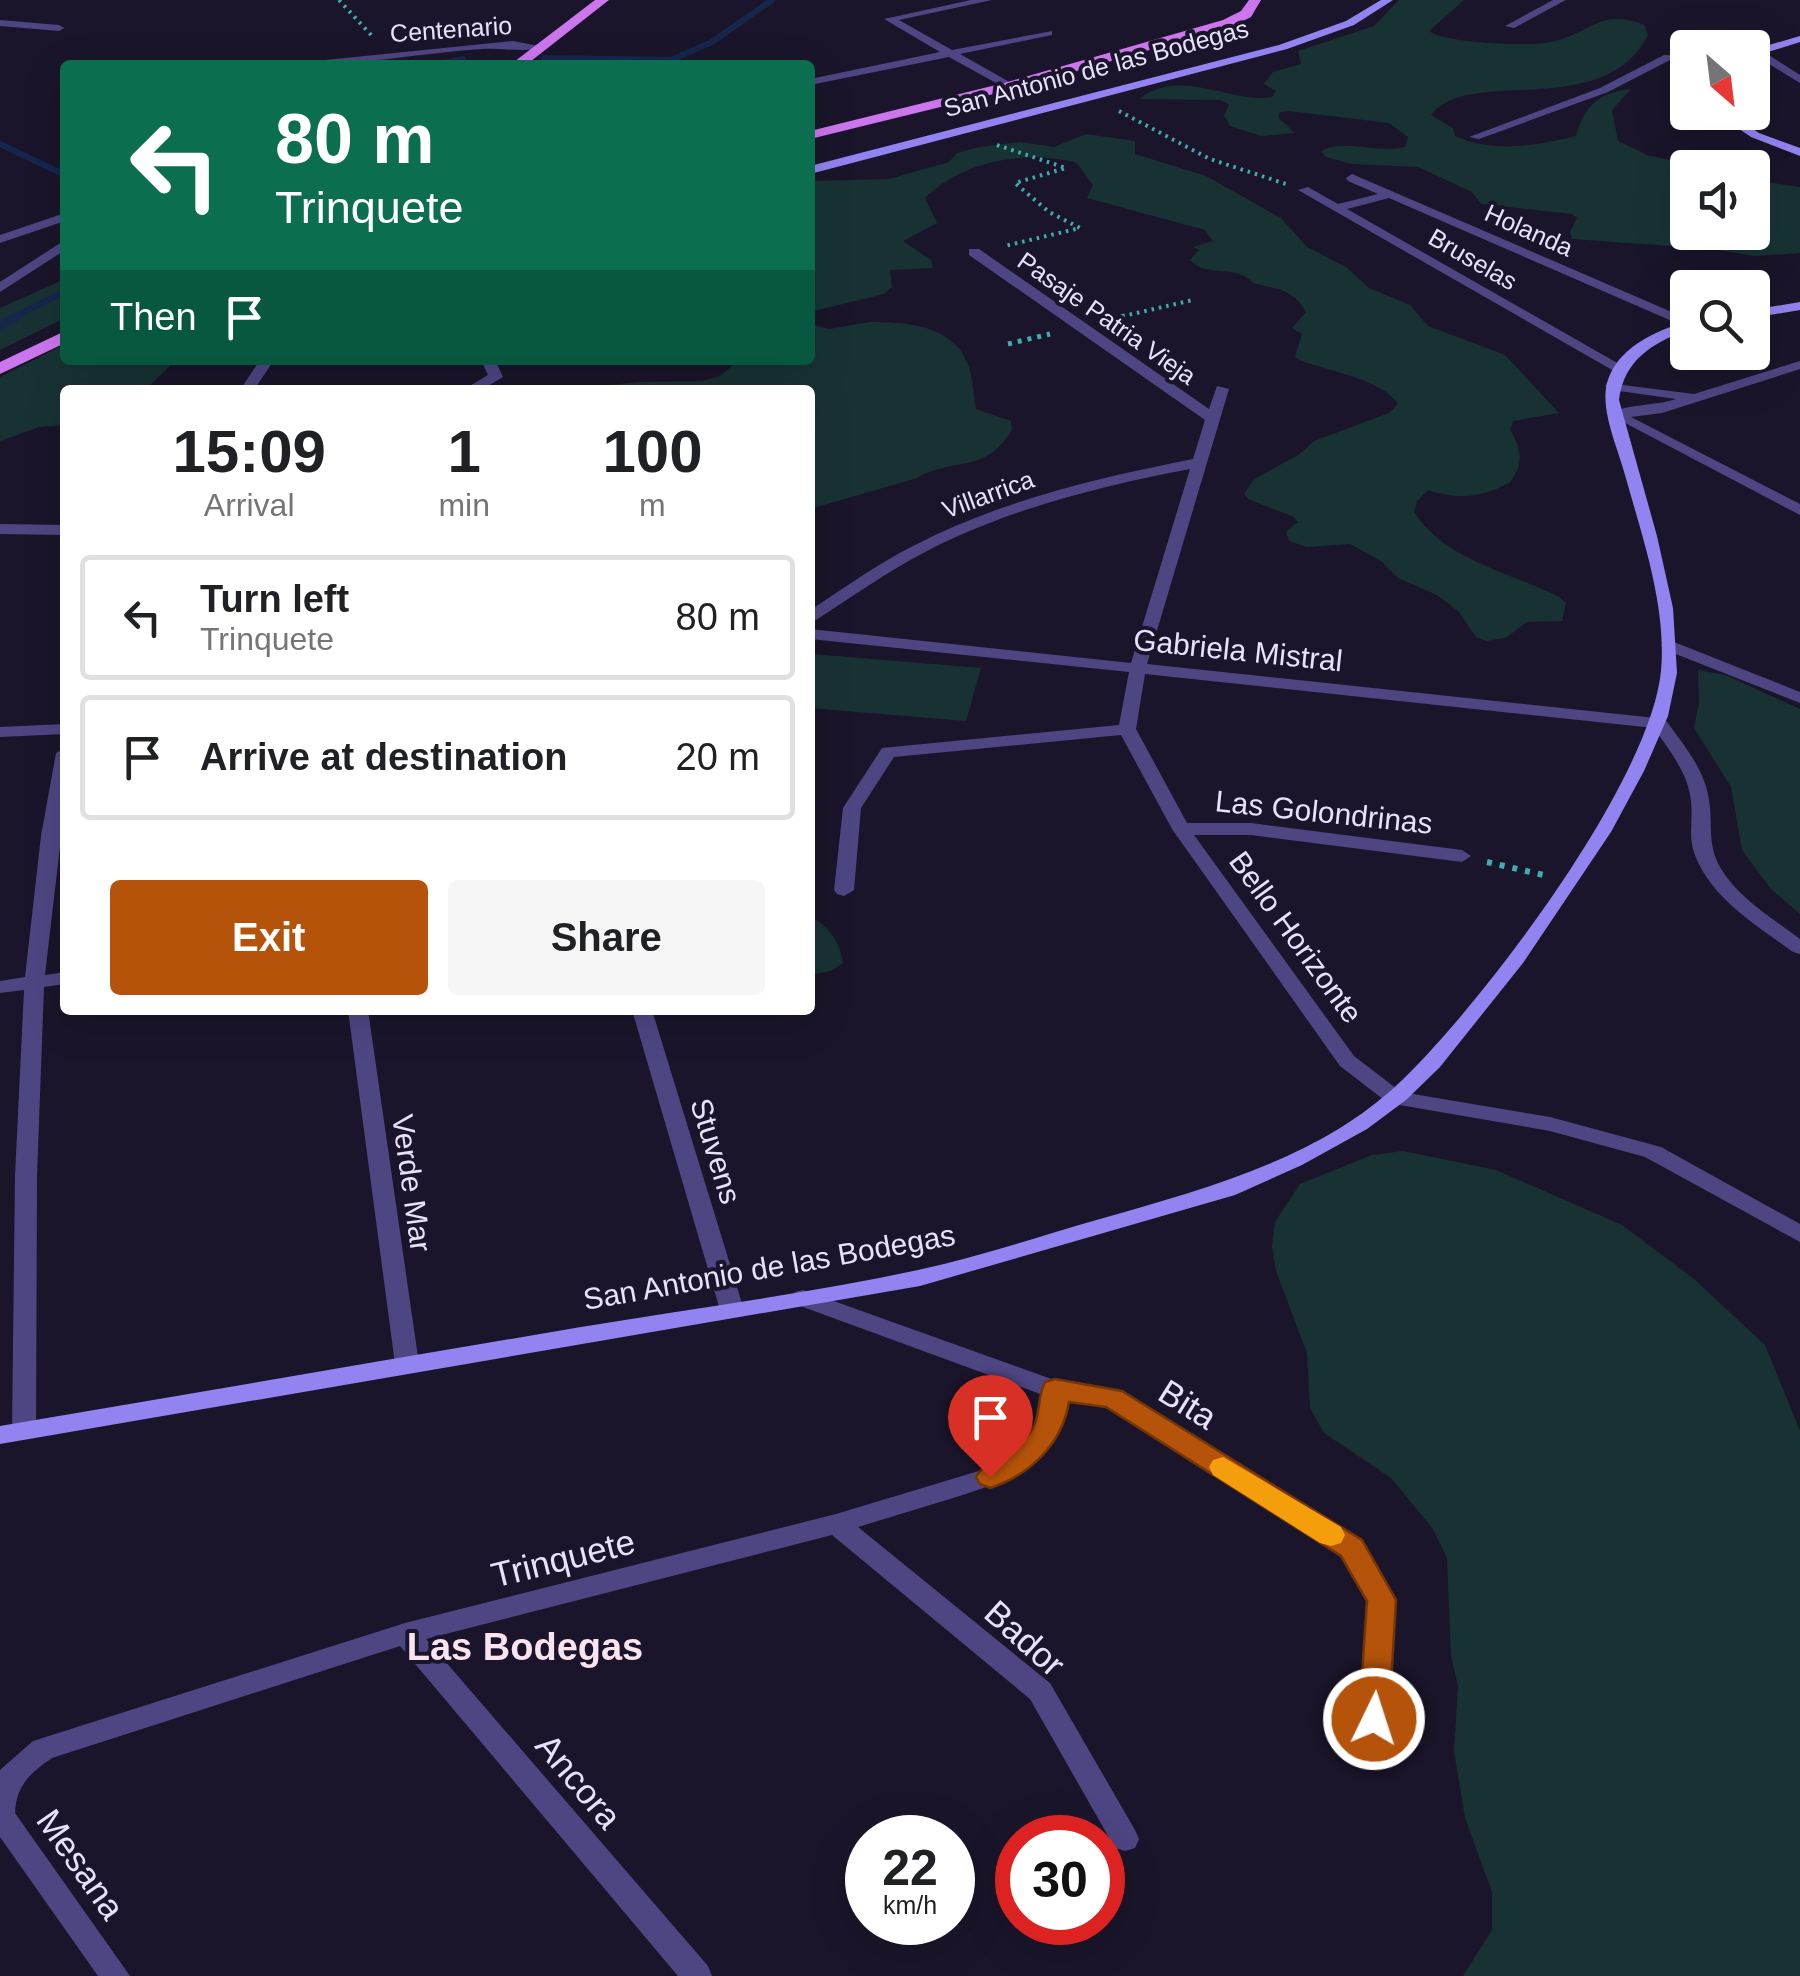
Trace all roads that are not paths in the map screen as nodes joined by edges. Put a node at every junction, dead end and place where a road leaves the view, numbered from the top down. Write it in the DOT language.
graph roads {
  1 [pos="603,0"];
  2 [pos="987,0"];
  3 [pos="1255,0"];
  4 [pos="1388,0"];
  5 [pos="1561,0"];
  6 [pos="0,23"];
  7 [pos="1510,26"];
  8 [pos="59,28"];
  9 [pos="1048,33"];
  10 [pos="1800,39"];
  11 [pos="539,48"];
  12 [pos="1770,48"];
  13 [pos="950,54"];
  14 [pos="1670,57"];
  15 [pos="349,60"];
  16 [pos="523,60"];
  17 [pos="1770,62"];
  18 [pos="1800,80"];
  19 [pos="815,81"];
  20 [pos="1009,86"];
  21 [pos="1747,130"];
  22 [pos="815,135"];
  23 [pos="1475,137"];
  24 [pos="1800,152"];
  25 [pos="815,169"];
  26 [pos="1352,178"];
  27 [pos="1304,190"];
  28 [pos="1391,194"];
  29 [pos="1337,208"];
  30 [pos="60,219"];
  31 [pos="0,239"];
  32 [pos="60,247"];
  33 [pos="974,252"];
  34 [pos="0,288"];
  35 [pos="1800,306"];
  36 [pos="1770,311"];
  37 [pos="1670,317"];
  38 [pos="1670,333"];
  39 [pos="60,338"];
  40 [pos="490,365"];
  41 [pos="1800,366"];
  42 [pos="0,368"];
  43 [pos="1619,368"];
  44 [pos="1777,373"];
  45 [pos="1800,384"];
  46 [pos="480,385"];
  47 [pos="1612,386"];
  48 [pos="1222,389"];
  49 [pos="1694,398"];
  50 [pos="1615,414"];
  51 [pos="1213,419"];
  52 [pos="1202,462"];
  53 [pos="1800,510"];
  54 [pos="0,530"];
  55 [pos="60,530"];
  56 [pos="815,614"];
  57 [pos="815,635"];
  58 [pos="1669,645"];
  59 [pos="1138,667"];
  60 [pos="1796,692"];
  61 [pos="1659,723"];
  62 [pos="60,729"];
  63 [pos="1126,730"];
  64 [pos="0,732"];
  65 [pos="60,778"];
  66 [pos="1181,829"];
  67 [pos="1462,856"];
  68 [pos="844,890"];
  69 [pos="1800,948"];
  70 [pos="60,979"];
  71 [pos="34,982"];
  72 [pos="0,987"];
  73 [pos="359,1015"];
  74 [pos="644,1015"];
  75 [pos="1396,1098"];
  76 [pos="1800,1234"];
  77 [pos="803,1298"];
  78 [pos="732,1310"];
  79 [pos="407,1364"];
  80 [pos="1055,1390"];
  81 [pos="12,1432"];
  82 [pos="836,1524"];
  83 [pos="405,1634"];
  84 [pos="1374,1719"];
  85 [pos="43,1749"];
  86 [pos="1111,1815"];
  87 [pos="114,1976"];
  88 [pos="696,1976"];
  1 -- 11 [label="main road"];
  2 -- 13 [label="street"];
  3 -- 20 [label="main road"];
  4 -- 25 [label="street, San Antonio de las Bodegas"];
  5 -- 7 [label="street"];
  6 -- 8 [label="street"];
  9 -- 13 [label="street"];
  10 -- 12 [label="street"];
  11 -- 15 [label="street, Centenario"];
  11 -- 16 [label="main road"];
  13 -- 19 [label="street"];
  13 -- 20 [label="street"];
  14 -- 23 [label="street"];
  17 -- 18 [label="street"];
  20 -- 22 [label="main road"];
  21 -- 24 [label="street"];
  26 -- 28 [label="street, Holanda"];
  27 -- 29 [label="street, Bruselas"];
  28 -- 29 [label="street"];
  28 -- 37 [label="street, Holanda"];
  29 -- 43 [label="street, Bruselas"];
  30 -- 31 [label="street"];
  32 -- 34 [label="street"];
  33 -- 51 [label="street, Pasaje Patria Vieja"];
  35 -- 36 [label="street"];
  38 -- 43 [label="street"];
  39 -- 42 [label="main road"];
  40 -- 46 [label="street"];
  41 -- 44 [label="street"];
  43 -- 47 [label="street, San Antonio de las Bodegas"];
  44 -- 45 [label="street"];
  44 -- 49 [label="street"];
  47 -- 49 [label="street"];
  47 -- 50 [label="street, San Antonio de las Bodegas"];
  48 -- 51 [label="street"];
  49 -- 50 [label="street"];
  50 -- 53 [label="street"];
  50 -- 58 [label="street, San Antonio de las Bodegas"];
  51 -- 52 [label="street"];
  52 -- 56 [label="street, Villarrica"];
  52 -- 59 [label="street"];
  54 -- 55 [label="street"];
  57 -- 59 [label="street, Gabriela Mistral"];
  58 -- 60 [label="street"];
  58 -- 61 [label="street, San Antonio de las Bodegas"];
  59 -- 61 [label="street, Gabriela Mistral"];
  59 -- 63 [label="street"];
  61 -- 69 [label="street"];
  61 -- 75 [label="street, San Antonio de las Bodegas"];
  62 -- 64 [label="street"];
  63 -- 66 [label="street, Bello Horizonte"];
  63 -- 68 [label="street"];
  65 -- 71 [label="street"];
  66 -- 67 [label="street, Las Golondrinas"];
  66 -- 75 [label="street, Bello Horizonte"];
  70 -- 71 [label="street"];
  71 -- 72 [label="street"];
  71 -- 81 [label="street"];
  73 -- 79 [label="street, Verde Mar"];
  74 -- 78 [label="street, Stuvens"];
  75 -- 76 [label="street, Bello Horizonte"];
  75 -- 77 [label="street, San Antonio de las Bodegas"];
  77 -- 78 [label="street, San Antonio de las Bodegas"];
  77 -- 80 [label="street, Bita"];
  78 -- 79 [label="street, San Antonio de las Bodegas"];
  79 -- 81 [label="street, San Antonio de las Bodegas"];
  80 -- 82 [label="street, Trinquete"];
  80 -- 84 [label="street, Bita"];
  82 -- 83 [label="street, Trinquete"];
  82 -- 86 [label="street, Bador"];
  83 -- 85 [label="street, Trinquete"];
  83 -- 88 [label="street, Ancora"];
  85 -- 87 [label="street, Mesana"];
}
